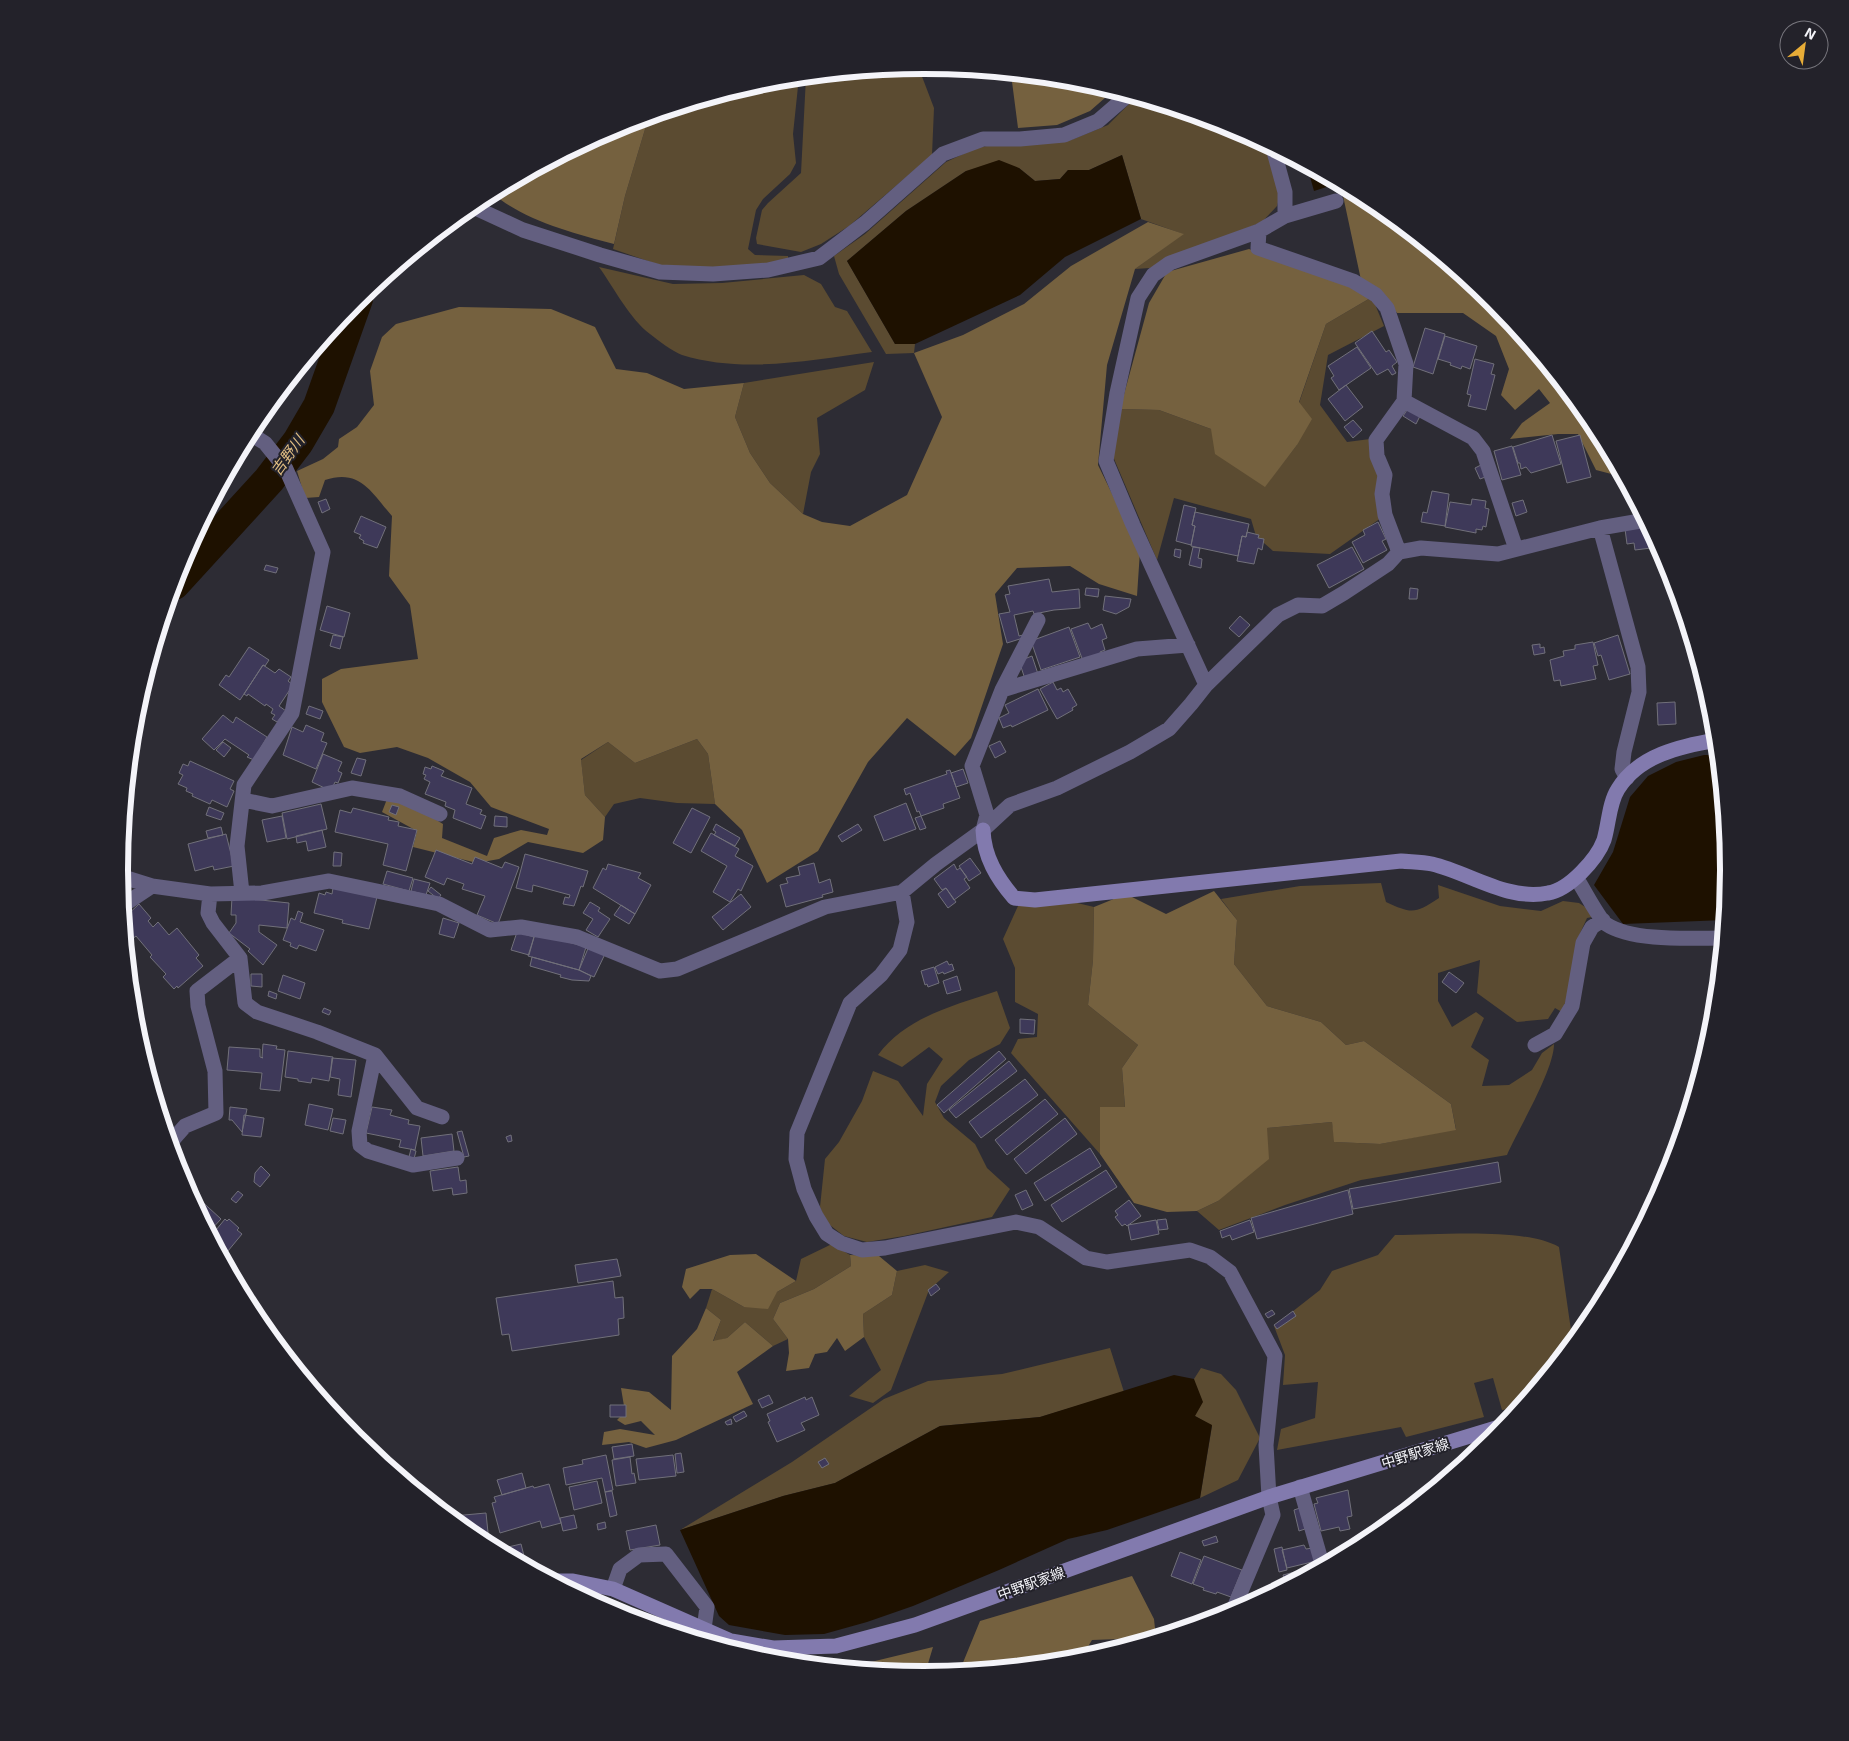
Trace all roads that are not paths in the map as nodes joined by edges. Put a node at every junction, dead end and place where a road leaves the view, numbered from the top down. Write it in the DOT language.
graph roads {
  1 [pos="1123,99"];
  2 [pos="1275,155"];
  3 [pos="1336,201"];
  4 [pos="479,210"];
  5 [pos="1285,216"];
  6 [pos="1259,231"];
  7 [pos="1404,401"];
  8 [pos="256,437"];
  9 [pos="1640,521"];
  10 [pos="1600,528"];
  11 [pos="1516,549"];
  12 [pos="1399,552"];
  13 [pos="1038,620"];
  14 [pos="1188,645"];
  15 [pos="1206,685"];
  16 [pos="1002,690"];
  17 [pos="1710,741"];
  18 [pos="1627,778"];
  19 [pos="243,800"];
  20 [pos="440,814"];
  21 [pos="983,830"];
  22 [pos="128,879"];
  23 [pos="1576,879"];
  24 [pos="152,886"];
  25 [pos="902,892"];
  26 [pos="242,893"];
  27 [pos="210,894"];
  28 [pos="129,902"];
  29 [pos="1603,920"];
  30 [pos="1718,938"];
  31 [pos="240,958"];
  32 [pos="1535,1045"];
  33 [pos="375,1055"];
  34 [pos="442,1117"];
  35 [pos="174,1138"];
  36 [pos="457,1158"];
  37 [pos="1492,1430"];
  38 [pos="1300,1487"];
  39 [pos="1269,1497"];
  40 [pos="1322,1562"];
  41 [pos="564,1581"];
  42 [pos="613,1589"];
  43 [pos="1236,1604"];
  44 [pos="704,1628"];
  1 -- 4 [label="street"];
  2 -- 5 [label="street"];
  3 -- 5 [label="street"];
  5 -- 6 [label="street"];
  6 -- 7 [label="street"];
  6 -- 14 [label="street"];
  7 -- 11 [label="street"];
  7 -- 12 [label="street"];
  8 -- 19 [label="street"];
  9 -- 10 [label="street"];
  10 -- 11 [label="street"];
  10 -- 18 [label="street"];
  11 -- 12 [label="street"];
  12 -- 15 [label="street"];
  13 -- 16 [label="street"];
  14 -- 15 [label="street"];
  14 -- 16 [label="street"];
  15 -- 21 [label="street"];
  16 -- 21 [label="street"];
  17 -- 18 [label="main road"];
  18 -- 23 [label="main road"];
  19 -- 20 [label="street"];
  19 -- 26 [label="street"];
  21 -- 23 [label="main road"];
  21 -- 25 [label="street"];
  22 -- 24 [label="street"];
  23 -- 29 [label="street"];
  24 -- 27 [label="street"];
  24 -- 28 [label="street"];
  25 -- 26 [label="street"];
  25 -- 39 [label="street"];
  26 -- 27 [label="street"];
  27 -- 31 [label="street"];
  29 -- 30 [label="street"];
  29 -- 32 [label="street"];
  31 -- 33 [label="street"];
  31 -- 35 [label="street"];
  33 -- 34 [label="street"];
  33 -- 36 [label="street"];
  37 -- 38 [label="main road, 中野駅家線"];
  38 -- 39 [label="main road, 中野駅家線"];
  38 -- 40 [label="street"];
  39 -- 43 [label="street"];
  39 -- 44 [label="main road, 中野駅家線"];
  41 -- 42 [label="main road, 中野駅家線"];
  42 -- 44 [label="main road, 中野駅家線"];
  42 -- 44 [label="street"];
}
